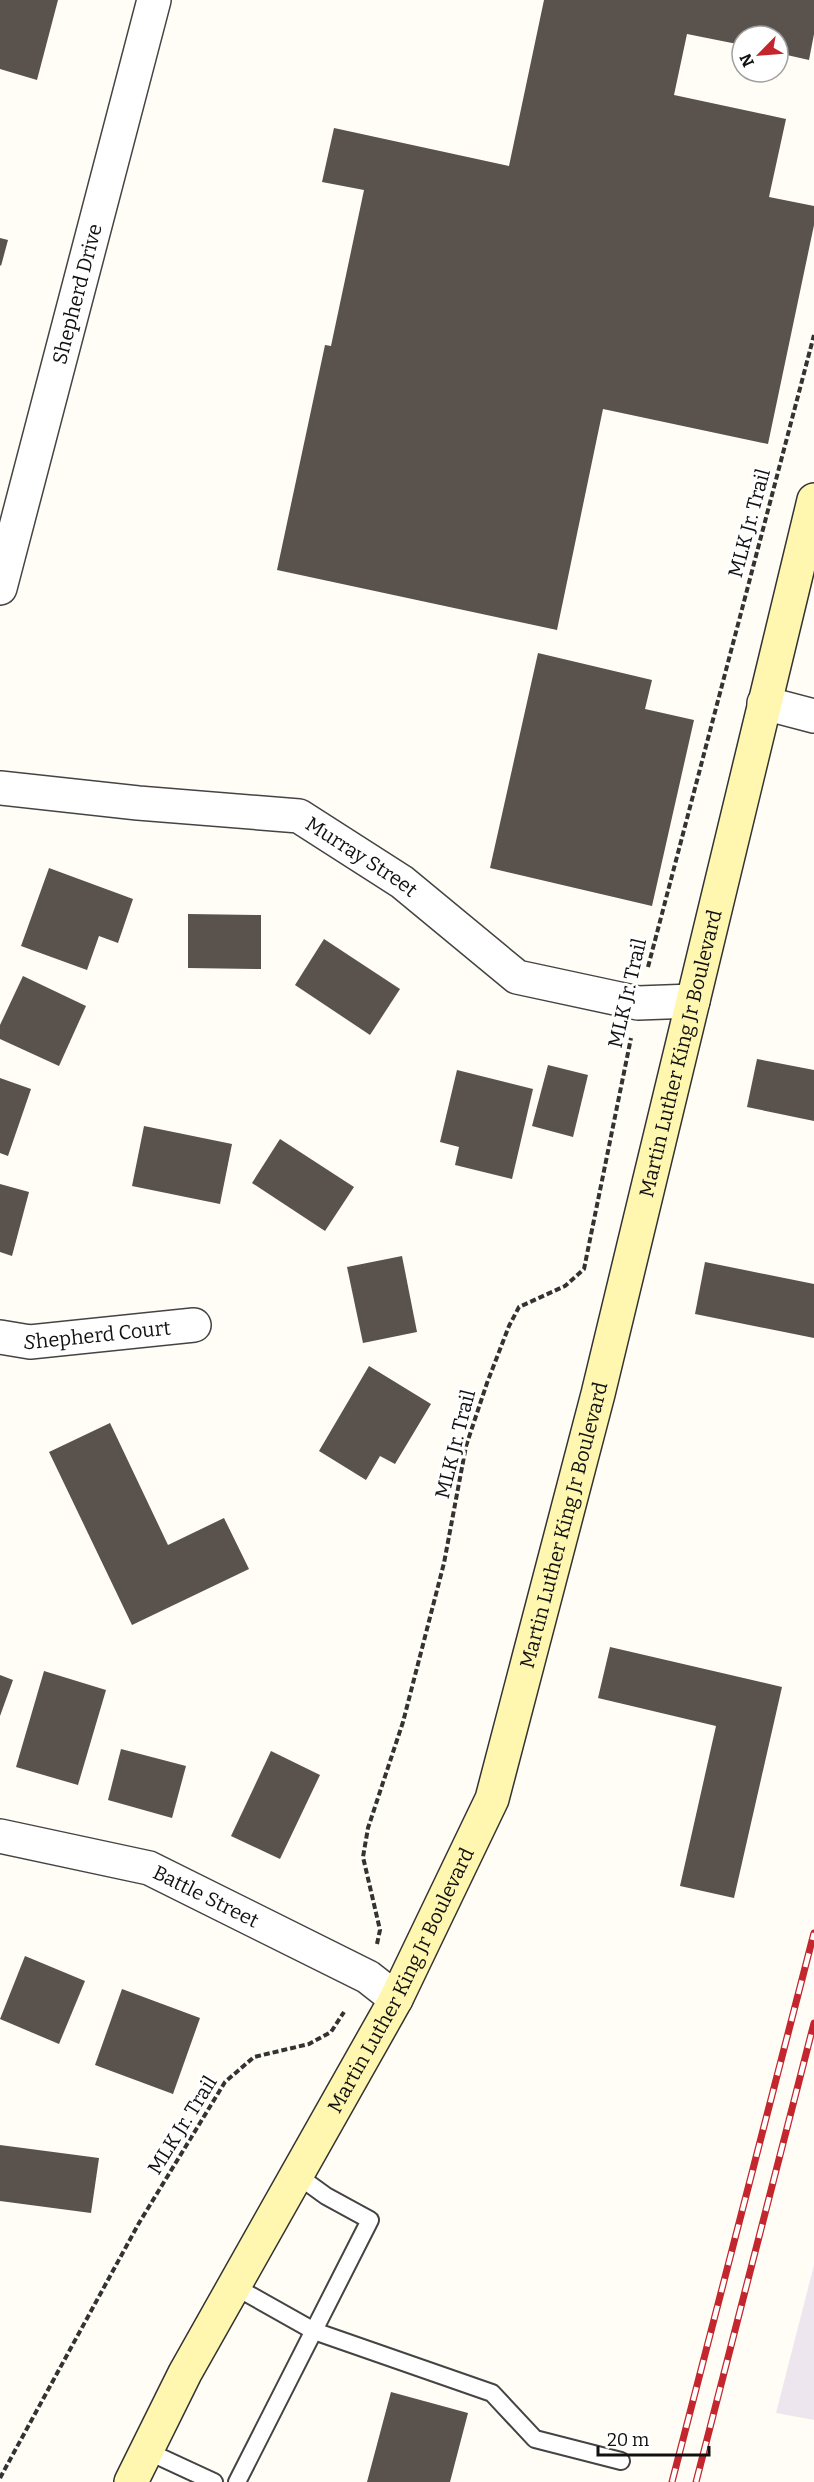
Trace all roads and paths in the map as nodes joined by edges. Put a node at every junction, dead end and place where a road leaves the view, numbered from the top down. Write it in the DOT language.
graph roads {
  1 [pos="154,0"];
  2 [pos="814,335"];
  3 [pos="814,500"];
  4 [pos="0,588"];
  5 [pos="764,703"];
  6 [pos="814,716"];
  7 [pos="0,788"];
  8 [pos="693,1001"];
  9 [pos="638,1003"];
  10 [pos="194,1325"];
  11 [pos="0,1337"];
  12 [pos="0,1836"];
  13 [pos="368,1977"];
  14 [pos="396,1999"];
  15 [pos="297,2175"];
  16 [pos="234,2286"];
  17 [pos="314,2331"];
  18 [pos="147,2451"];
  19 [pos="621,2461"];
  20 [pos="0,2478"];
  21 [pos="131,2482"];
  22 [pos="214,2482"];
  23 [pos="237,2482"];
  1 -- 4 [label="street, Shepherd Drive"];
  2 -- 9 [label="path, MLK Jr. Trail"];
  3 -- 5 [label="main road, Martin Luther King Jr Boulevard"];
  5 -- 6 [label="street"];
  5 -- 8 [label="main road, Martin Luther King Jr Boulevard"];
  7 -- 9 [label="street, Murray Street"];
  8 -- 9 [label="street, Murray Street"];
  8 -- 14 [label="main road, Martin Luther King Jr Boulevard"];
  9 -- 13 [label="path, MLK Jr. Trail"];
  10 -- 11 [label="street, Shepherd Court"];
  12 -- 13 [label="street, Battle Street"];
  13 -- 14 [label="street, Battle Street"];
  13 -- 20 [label="path, MLK Jr. Trail"];
  14 -- 15 [label="main road, Martin Luther King Jr Boulevard"];
  15 -- 16 [label="main road, Martin Luther King Jr Boulevard"];
  15 -- 17 [label="lane"];
  16 -- 17 [label="lane"];
  16 -- 18 [label="main road, Martin Luther King Jr Boulevard"];
  17 -- 19 [label="lane"];
  17 -- 23 [label="lane"];
  18 -- 21 [label="main road, Martin Luther King Jr Boulevard"];
  18 -- 22 [label="lane"];
}
